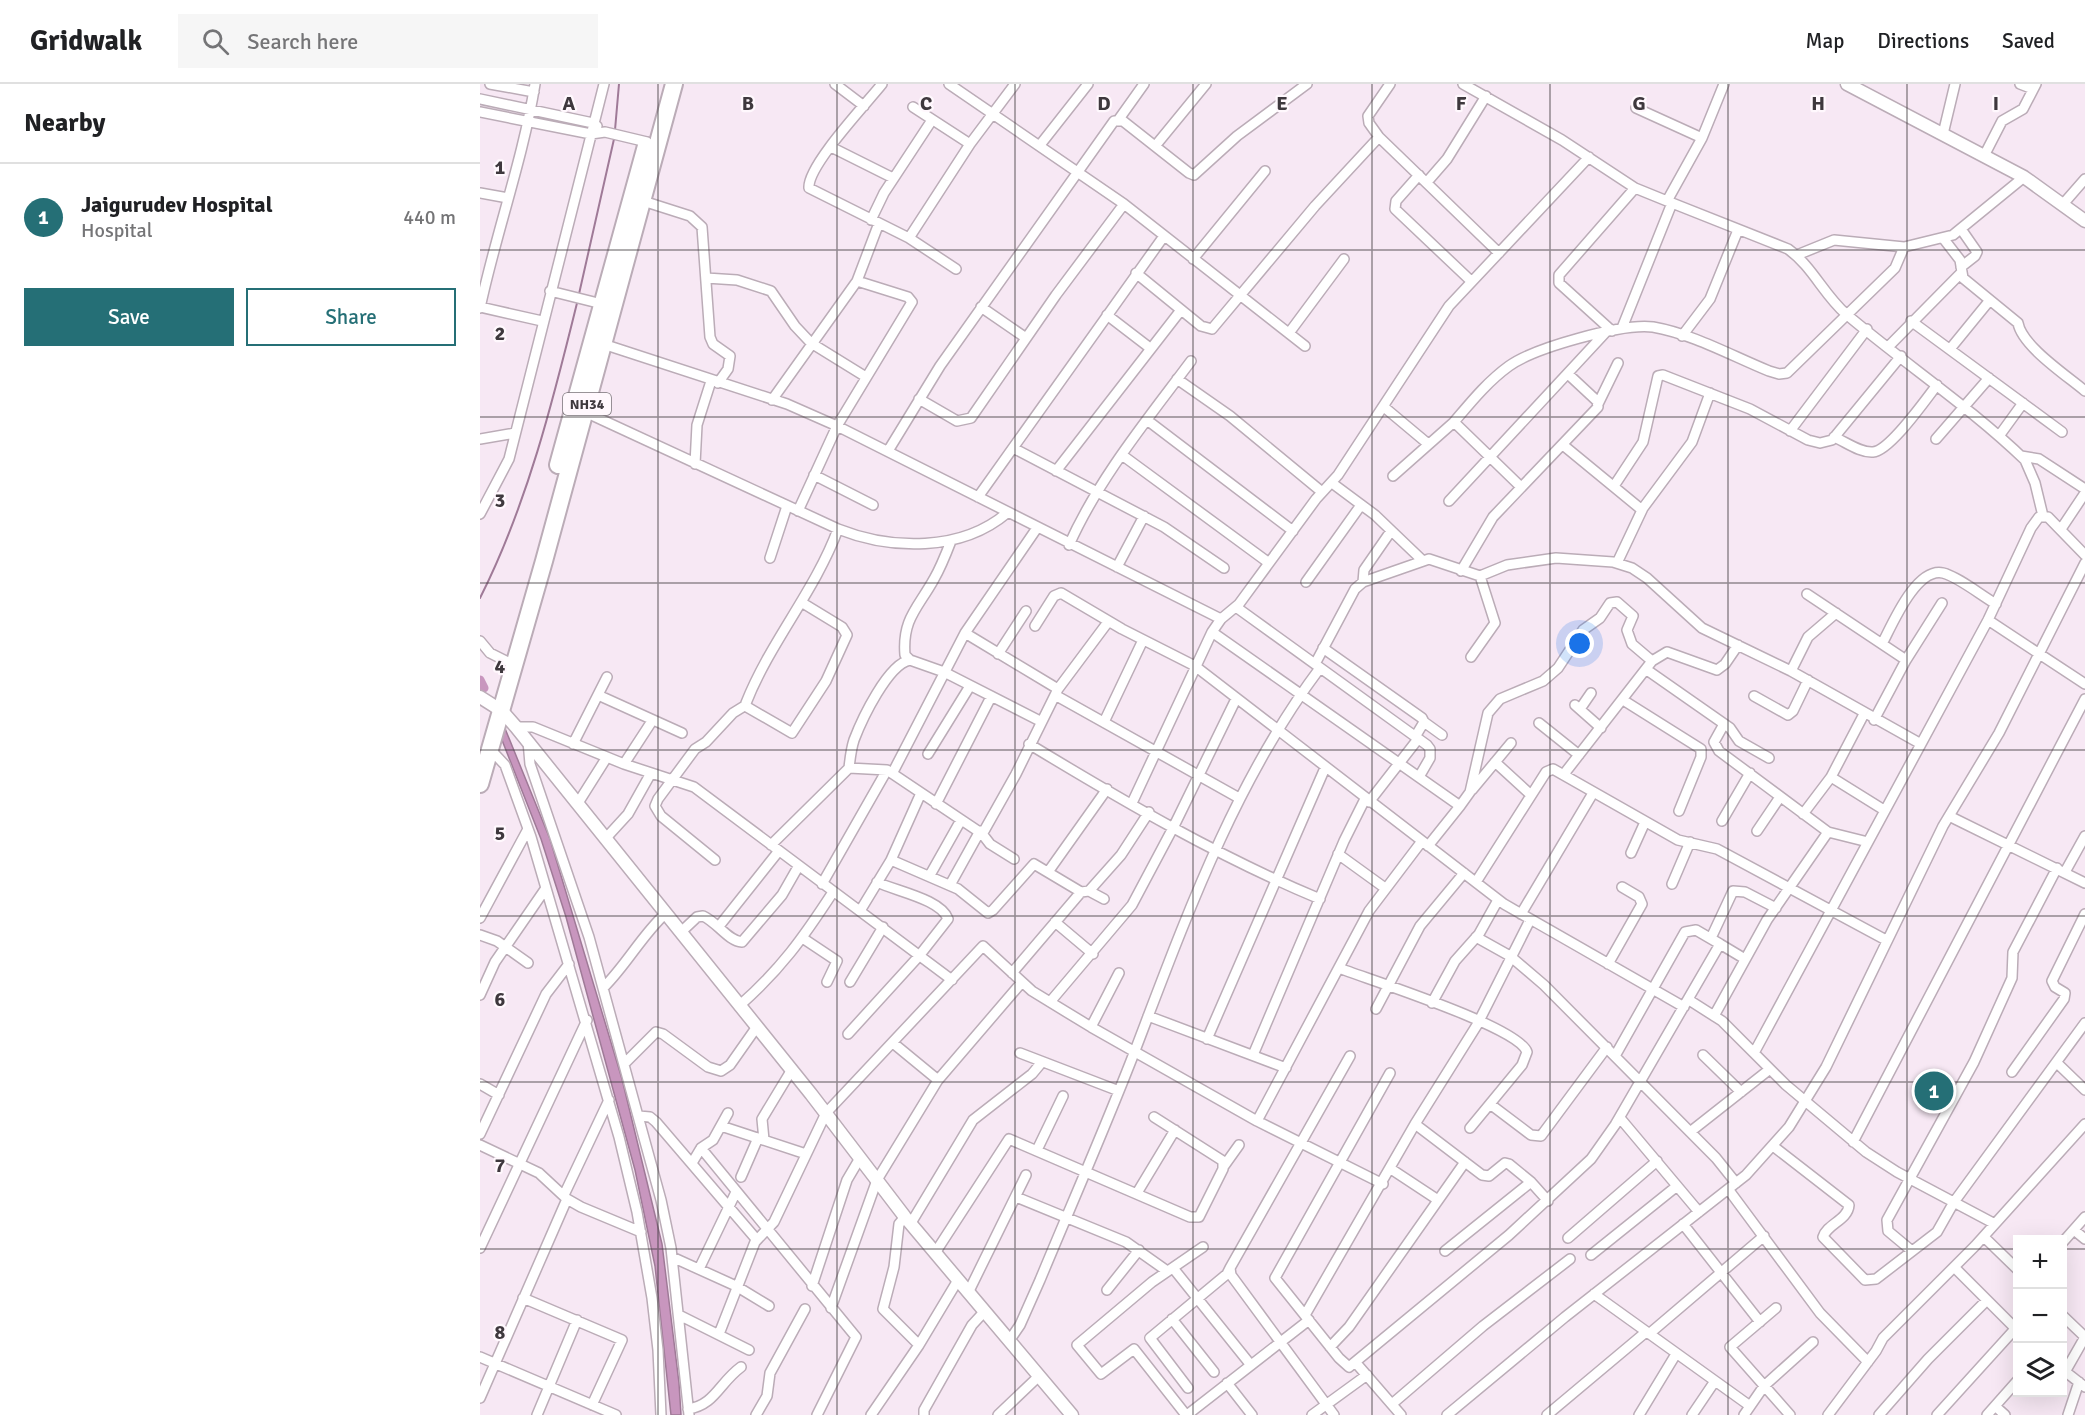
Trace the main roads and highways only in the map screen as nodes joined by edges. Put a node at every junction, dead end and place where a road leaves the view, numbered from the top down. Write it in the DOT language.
graph roads {
  1 [pos="663,84"];
  2 [pos="674,84"];
  3 [pos="490,726"];
  4 [pos="480,784"];
  1 -- 3 [label="highway, NH34"];
  2 -- 3 [label="highway, NH34"];
  3 -- 4 [label="highway, NH34"];
}
